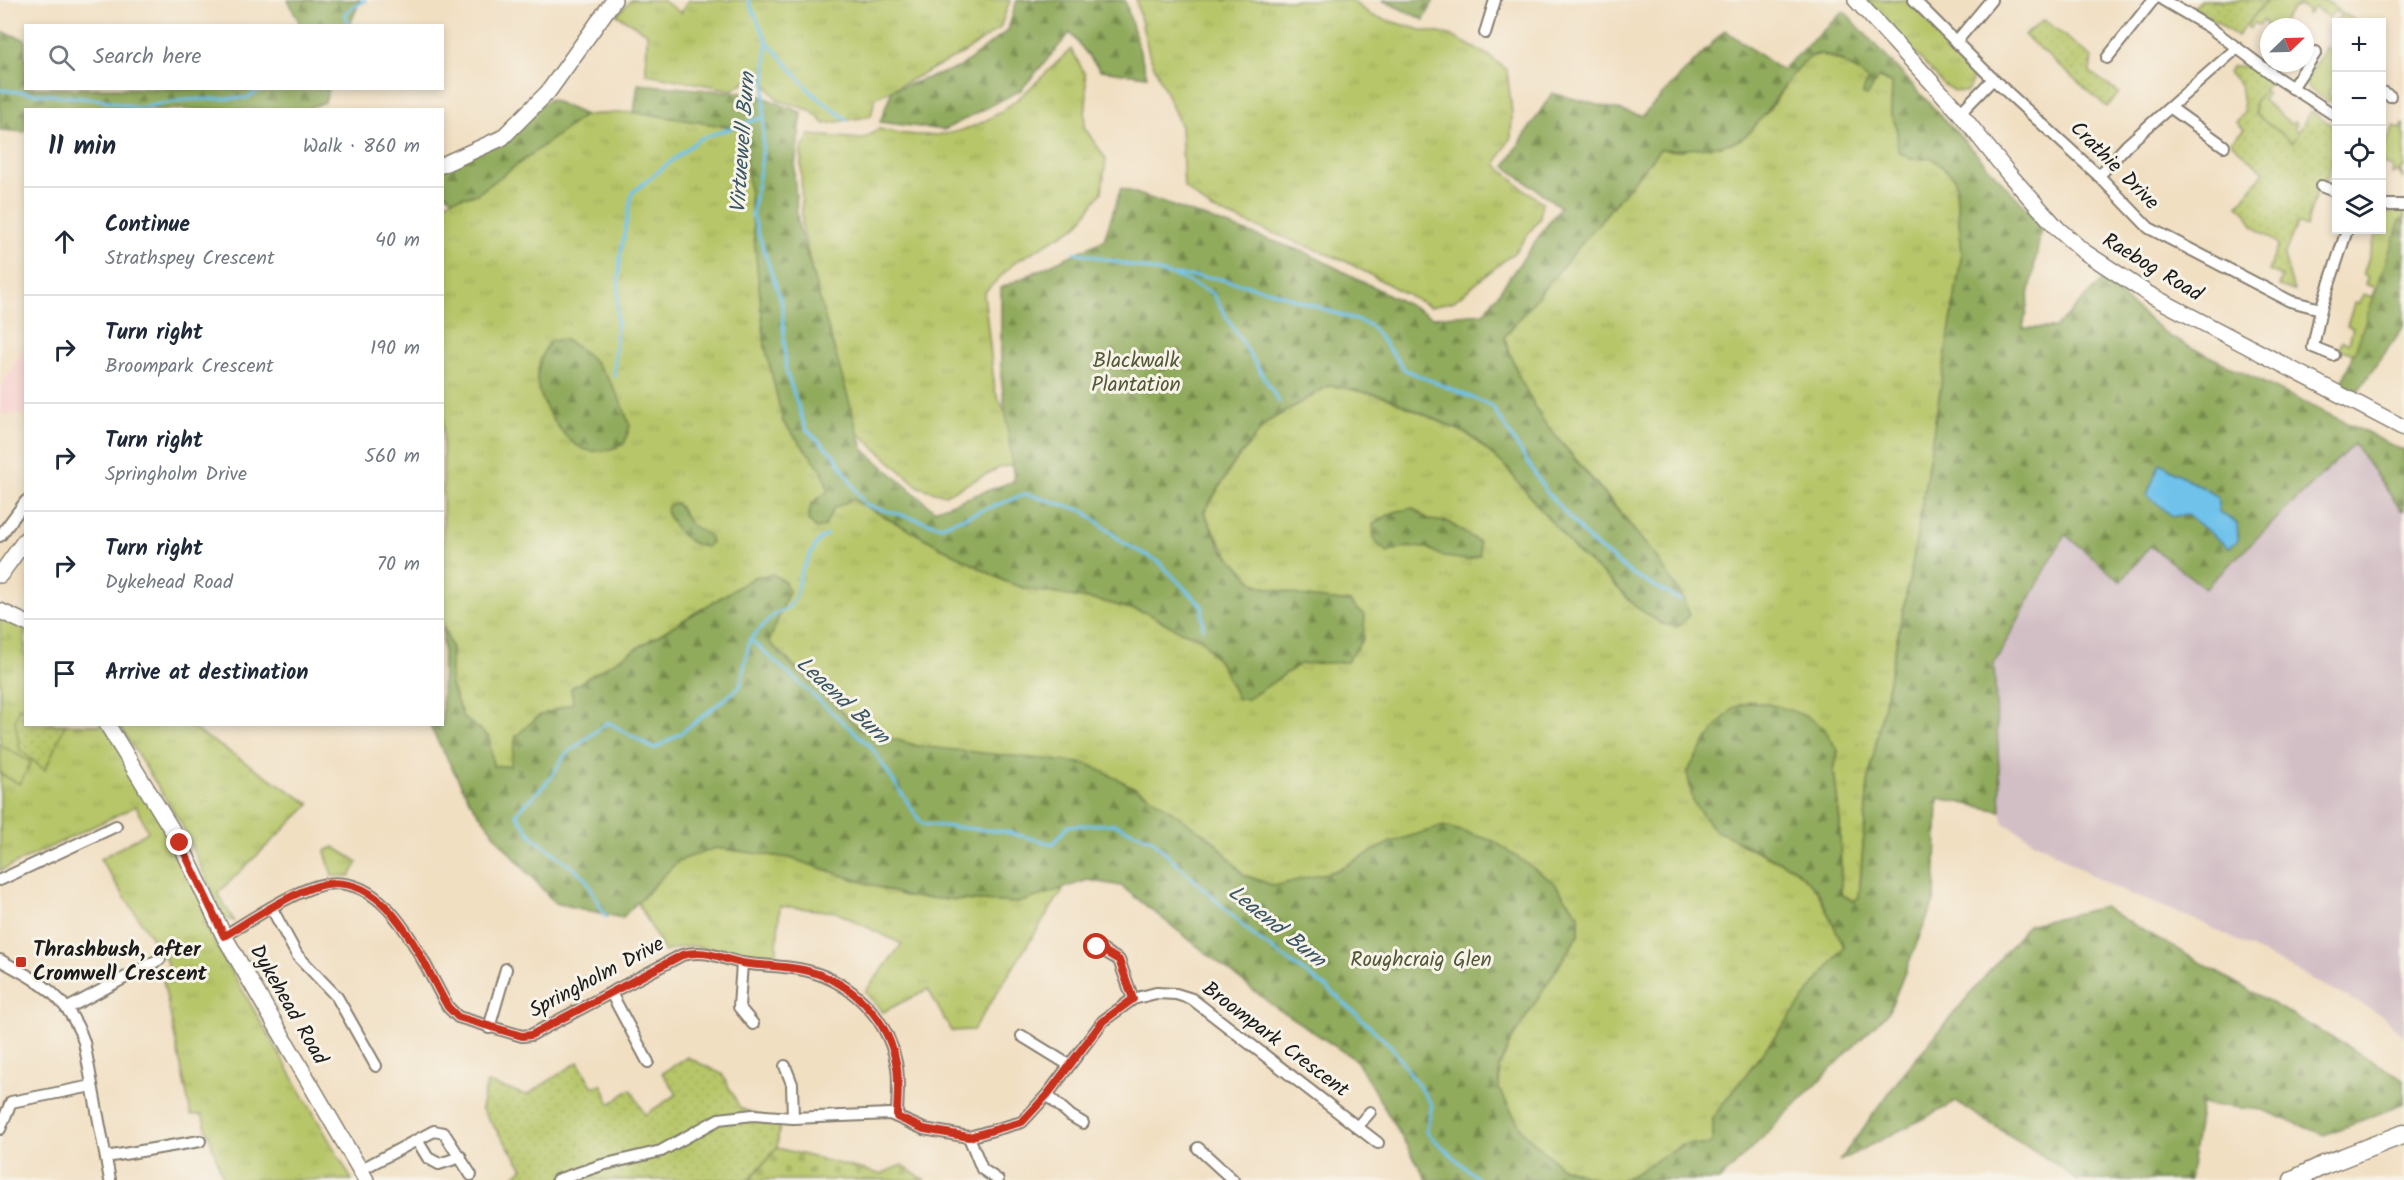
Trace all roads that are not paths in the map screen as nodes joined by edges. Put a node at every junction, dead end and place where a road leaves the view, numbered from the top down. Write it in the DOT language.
graph roads {
  1 [pos="614,0"];
  2 [pos="1495,0"];
  3 [pos="1856,0"];
  4 [pos="1914,0"];
  5 [pos="1991,0"];
  6 [pos="2153,0"];
  7 [pos="2163,0"];
  8 [pos="1485,33"];
  9 [pos="1956,42"];
  10 [pos="2237,48"];
  11 [pos="2316,52"];
  12 [pos="2107,58"];
  13 [pos="1993,79"];
  14 [pos="2292,88"];
  15 [pos="2171,108"];
  16 [pos="2332,113"];
  17 [pos="1960,114"];
  18 [pos="2224,146"];
  19 [pos="444,164"];
  20 [pos="2099,176"];
  21 [pos="2321,186"];
  22 [pos="2332,190"];
  23 [pos="2404,205"];
  24 [pos="2386,206"];
  25 [pos="2345,234"];
  26 [pos="2321,309"];
  27 [pos="2333,355"];
  28 [pos="2404,428"];
  29 [pos="24,504"];
  30 [pos="1,533"];
  31 [pos="24,542"];
  32 [pos="0,575"];
  33 [pos="0,611"];
  34 [pos="24,622"];
  35 [pos="108,726"];
  36 [pos="116,826"];
  37 [pos="0,880"];
  38 [pos="272,909"];
  39 [pos="224,936"];
  40 [pos="1097,947"];
  41 [pos="160,959"];
  42 [pos="0,960"];
  43 [pos="742,963"];
  44 [pos="506,969"];
  45 [pos="611,993"];
  46 [pos="1133,999"];
  47 [pos="68,1008"];
  48 [pos="753,1024"];
  49 [pos="489,1028"];
  50 [pos="1022,1036"];
  51 [pos="648,1062"];
  52 [pos="1070,1065"];
  53 [pos="376,1066"];
  54 [pos="785,1066"];
  55 [pos="92,1086"];
  56 [pos="1047,1095"];
  57 [pos="1370,1112"];
  58 [pos="897,1117"];
  59 [pos="793,1118"];
  60 [pos="1083,1123"];
  61 [pos="1357,1127"];
  62 [pos="0,1129"];
  63 [pos="2404,1134"];
  64 [pos="969,1137"];
  65 [pos="420,1139"];
  66 [pos="200,1141"];
  67 [pos="1378,1143"];
  68 [pos="1198,1148"];
  69 [pos="106,1157"];
  70 [pos="460,1157"];
  71 [pos="363,1175"];
  72 [pos="471,1175"];
  73 [pos="110,1180"];
  74 [pos="557,1180"];
  75 [pos="998,1180"];
  76 [pos="1233,1180"];
  77 [pos="2293,1180"];
  1 -- 19 [label="main road"];
  2 -- 8 [label="street"];
  3 -- 17 [label="main road, Raebog Road"];
  4 -- 9 [label="street, Crathie Drive"];
  5 -- 9 [label="street"];
  6 -- 12 [label="street"];
  7 -- 10 [label="street"];
  9 -- 13 [label="street, Crathie Drive"];
  10 -- 14 [label="street"];
  10 -- 15 [label="street"];
  11 -- 14 [label="street"];
  13 -- 17 [label="street"];
  13 -- 20 [label="street, Crathie Drive"];
  14 -- 16 [label="street"];
  15 -- 18 [label="street"];
  15 -- 20 [label="street"];
  17 -- 28 [label="main road, Raebog Road"];
  20 -- 26 [label="street, Crathie Drive"];
  21 -- 22 [label="street"];
  23 -- 24 [label="street"];
  25 -- 26 [label="street"];
  26 -- 27 [label="street"];
  29 -- 30 [label="street"];
  31 -- 32 [label="main road"];
  33 -- 34 [label="main road"];
  35 -- 39 [label="main road, Dykehead Road"];
  36 -- 37 [label="street"];
  38 -- 39 [label="street, Springholm Drive"];
  38 -- 49 [label="street, Springholm Drive"];
  38 -- 53 [label="street"];
  39 -- 71 [label="main road, Dykehead Road"];
  40 -- 46 [label="street"];
  41 -- 47 [label="street"];
  42 -- 47 [label="street"];
  43 -- 45 [label="street, Springholm Drive"];
  43 -- 48 [label="street"];
  43 -- 58 [label="street, Springholm Drive"];
  44 -- 49 [label="street"];
  45 -- 49 [label="street, Springholm Drive"];
  45 -- 51 [label="street"];
  46 -- 52 [label="street, Broompark Crescent"];
  46 -- 61 [label="street, Broompark Crescent"];
  47 -- 55 [label="street"];
  50 -- 52 [label="street"];
  52 -- 56 [label="street, Broompark Crescent"];
  54 -- 59 [label="street"];
  55 -- 62 [label="street"];
  55 -- 69 [label="street"];
  56 -- 60 [label="street"];
  56 -- 64 [label="street, Broompark Crescent"];
  57 -- 61 [label="street, Broompark Crescent"];
  58 -- 59 [label="street, Broompark Crescent"];
  58 -- 64 [label="street, Broompark Crescent"];
  59 -- 74 [label="street, Broompark Crescent"];
  61 -- 67 [label="street, Broompark Crescent"];
  63 -- 77 [label="main road"];
  64 -- 75 [label="street"];
  65 -- 70 [label="street"];
  65 -- 70 [label="street"];
  65 -- 71 [label="street"];
  66 -- 69 [label="street"];
  68 -- 76 [label="street"];
  69 -- 73 [label="street"];
  70 -- 72 [label="street"];
}
